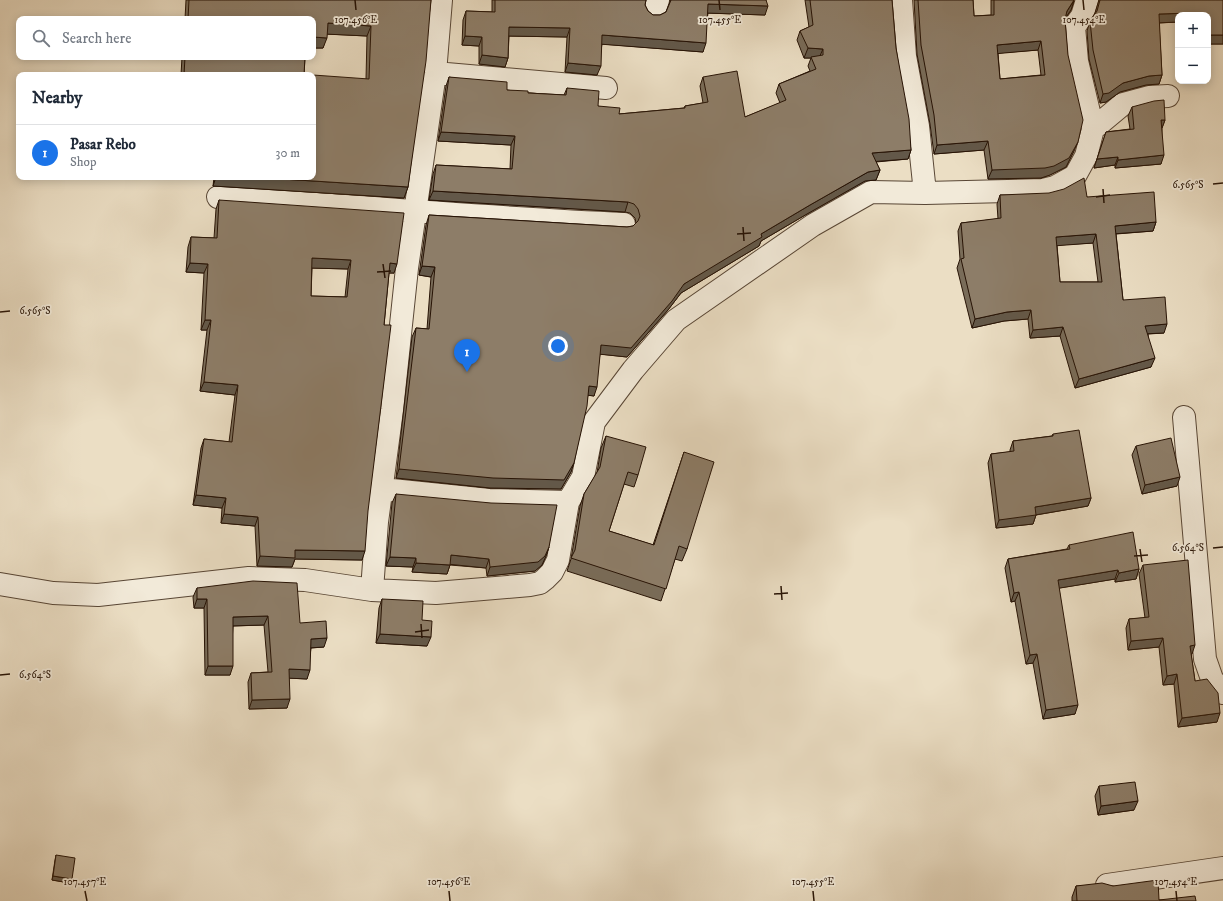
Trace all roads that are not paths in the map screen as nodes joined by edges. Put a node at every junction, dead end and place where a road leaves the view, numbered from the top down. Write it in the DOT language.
graph roads {
  1 [pos="441,0"];
  2 [pos="901,0"];
  3 [pos="1087,0"];
  4 [pos="435,73"];
  5 [pos="606,88"];
  6 [pos="1168,96"];
  7 [pos="1093,129"];
  8 [pos="926,193"];
  9 [pos="218,197"];
  10 [pos="416,210"];
  11 [pos="624,224"];
  12 [pos="1184,417"];
  13 [pos="382,489"];
  14 [pos="568,502"];
  15 [pos="0,584"];
  16 [pos="372,590"];
  17 [pos="1223,694"];
  18 [pos="1223,868"];
  19 [pos="1106,884"];
  1 -- 4 [label="street"];
  2 -- 8 [label="street"];
  3 -- 7 [label="street"];
  4 -- 5 [label="street"];
  4 -- 10 [label="street"];
  6 -- 7 [label="street"];
  7 -- 8 [label="street"];
  8 -- 14 [label="street"];
  9 -- 10 [label="street"];
  10 -- 11 [label="street"];
  10 -- 13 [label="street"];
  12 -- 17 [label="street"];
  13 -- 14 [label="street"];
  13 -- 16 [label="street"];
  14 -- 16 [label="street"];
  15 -- 16 [label="street"];
  18 -- 19 [label="street"];
}
